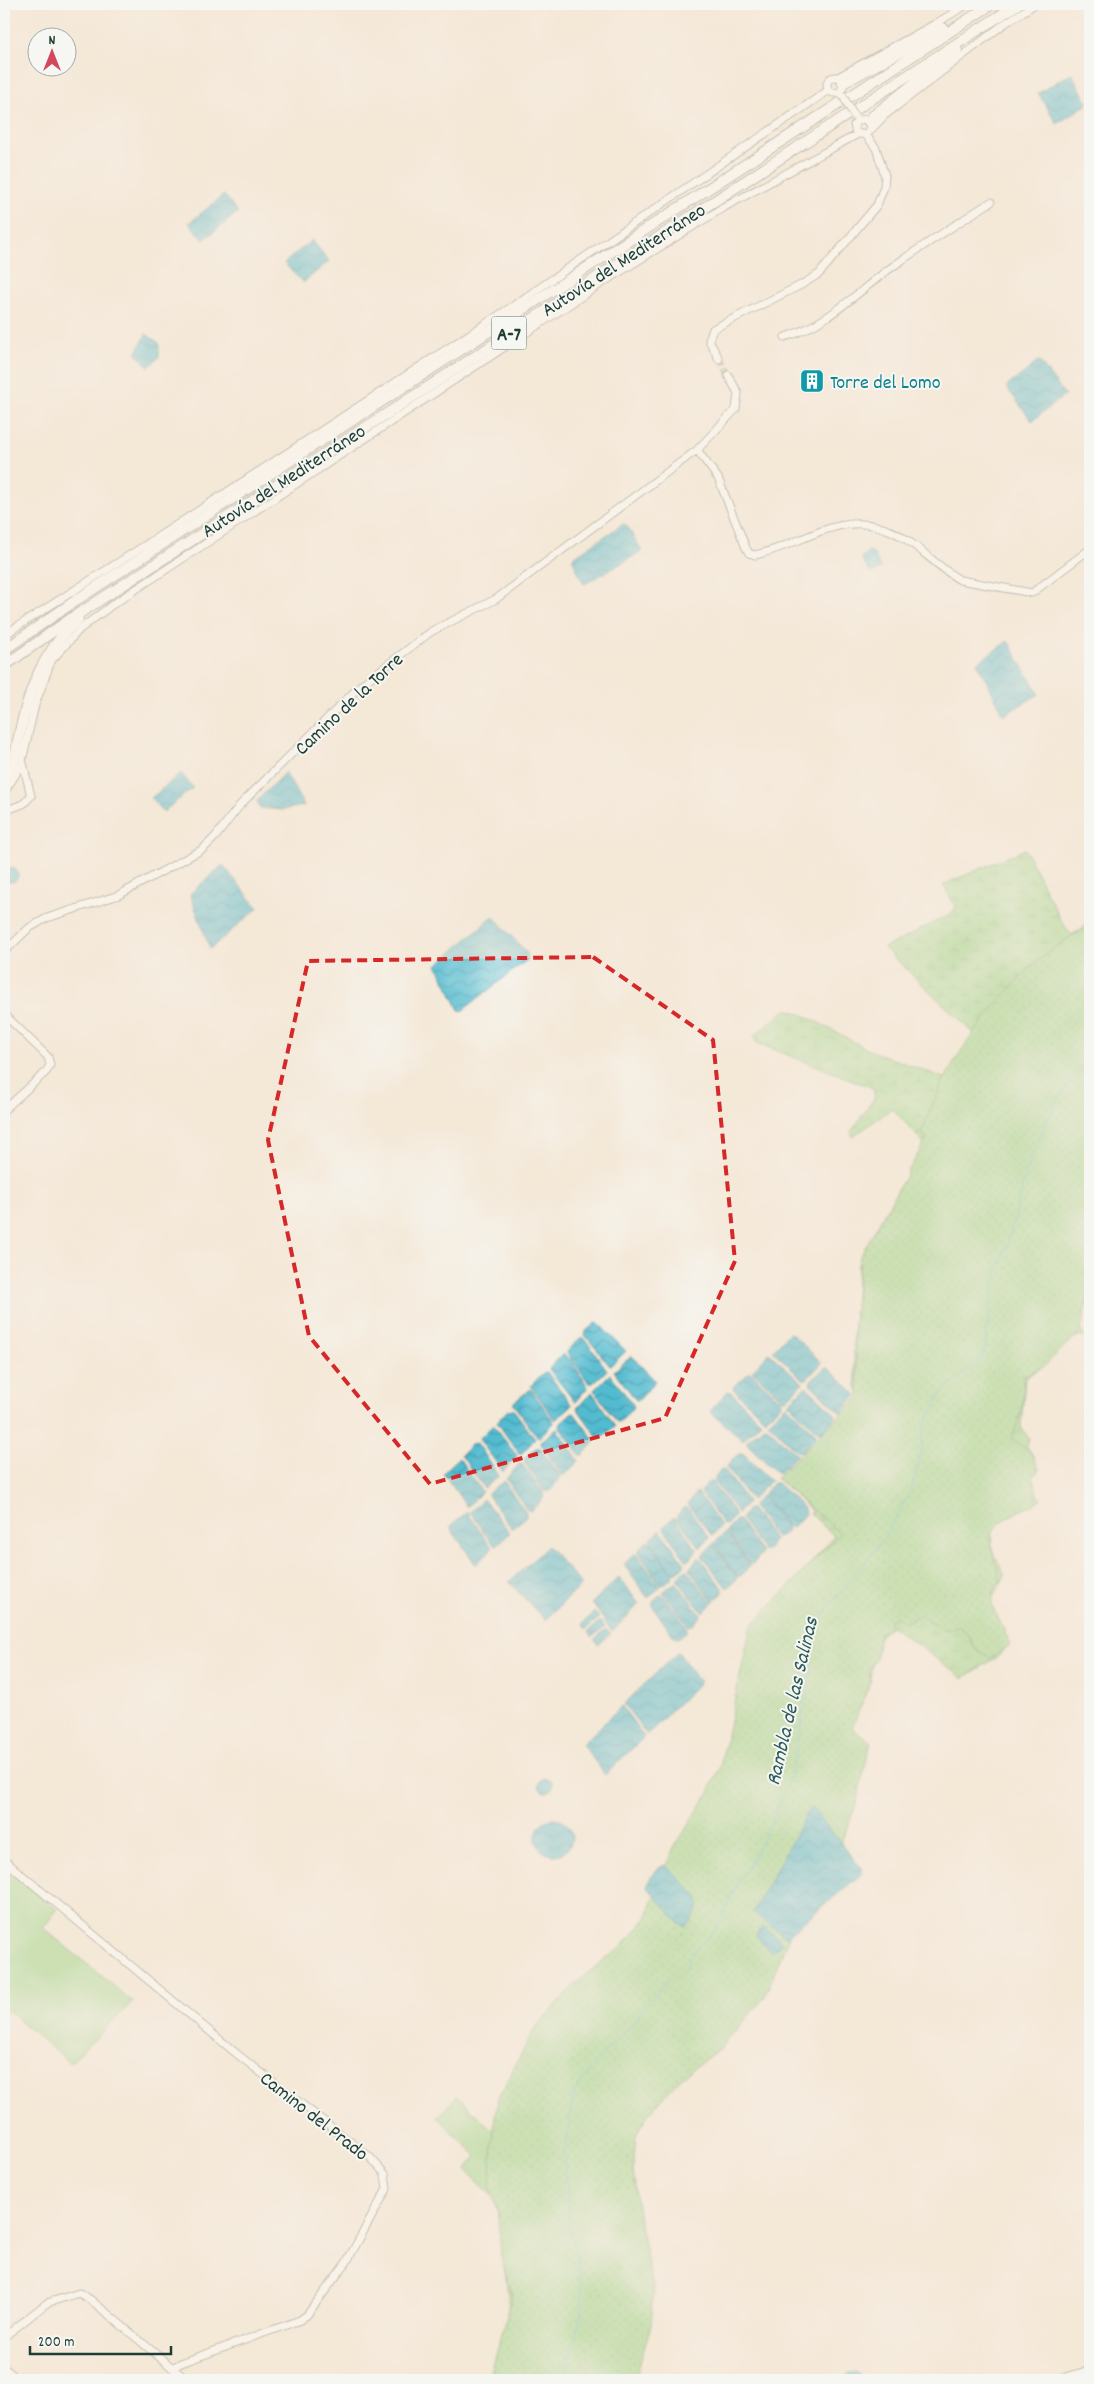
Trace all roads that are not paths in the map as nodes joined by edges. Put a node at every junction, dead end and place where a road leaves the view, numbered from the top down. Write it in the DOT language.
graph roads {
  1 [pos="968,4"];
  2 [pos="992,4"];
  3 [pos="1018,4"];
  4 [pos="1035,4"];
  5 [pos="983,10"];
  6 [pos="997,17"];
  7 [pos="841,87"];
  8 [pos="829,90"];
  9 [pos="856,118"];
  10 [pos="866,131"];
  11 [pos="991,202"];
  12 [pos="785,338"];
  13 [pos="719,359"];
  14 [pos="728,375"];
  15 [pos="697,450"];
  16 [pos="1090,549"];
  17 [pos="98,601"];
  18 [pos="4,634"];
  19 [pos="4,650"];
  20 [pos="4,666"];
  21 [pos="23,737"];
  22 [pos="18,766"];
  23 [pos="27,780"];
  24 [pos="8,786"];
  25 [pos="4,811"];
  26 [pos="4,952"];
  27 [pos="4,1014"];
  28 [pos="4,1110"];
  29 [pos="4,1860"];
  30 [pos="4,2337"];
  31 [pos="172,2368"];
  32 [pos="4,2369"];
  33 [pos="1090,2370"];
  34 [pos="17,2380"];
  35 [pos="187,2380"];
  36 [pos="1054,2380"];
  1 -- 7 [label="street"];
  2 -- 5 [label="highway, Autovía del Mediterráneo / A-7"];
  3 -- 6 [label="highway, Autovía del Mediterráneo / A-7"];
  4 -- 10 [label="street"];
  5 -- 7 [label="highway"];
  5 -- 19 [label="highway, Autovía del Mediterráneo / A-7"];
  6 -- 10 [label="highway"];
  6 -- 17 [label="highway, Autovía del Mediterráneo / A-7"];
  7 -- 8 [label="street"];
  7 -- 8 [label="street"];
  7 -- 9 [label="street, bridge"];
  8 -- 18 [label="street"];
  9 -- 10 [label="street"];
  9 -- 10 [label="street"];
  10 -- 13 [label="street"];
  10 -- 21 [label="street"];
  11 -- 12 [label="street"];
  14 -- 15 [label="street, Camino de la Torre"];
  15 -- 16 [label="street"];
  15 -- 26 [label="street, Camino de la Torre"];
  17 -- 20 [label="highway, Autovía del Mediterráneo / A-7"];
  17 -- 21 [label="highway"];
  21 -- 22 [label="highway"];
  22 -- 23 [label="street"];
  22 -- 23 [label="street"];
  22 -- 24 [label="highway"];
  23 -- 24 [label="street"];
  23 -- 25 [label="street"];
  27 -- 28 [label="street"];
  29 -- 31 [label="street, Camino del Prado"];
  30 -- 31 [label="street"];
  31 -- 35 [label="street"];
  32 -- 34 [label="main road"];
  33 -- 36 [label="street"];
}
